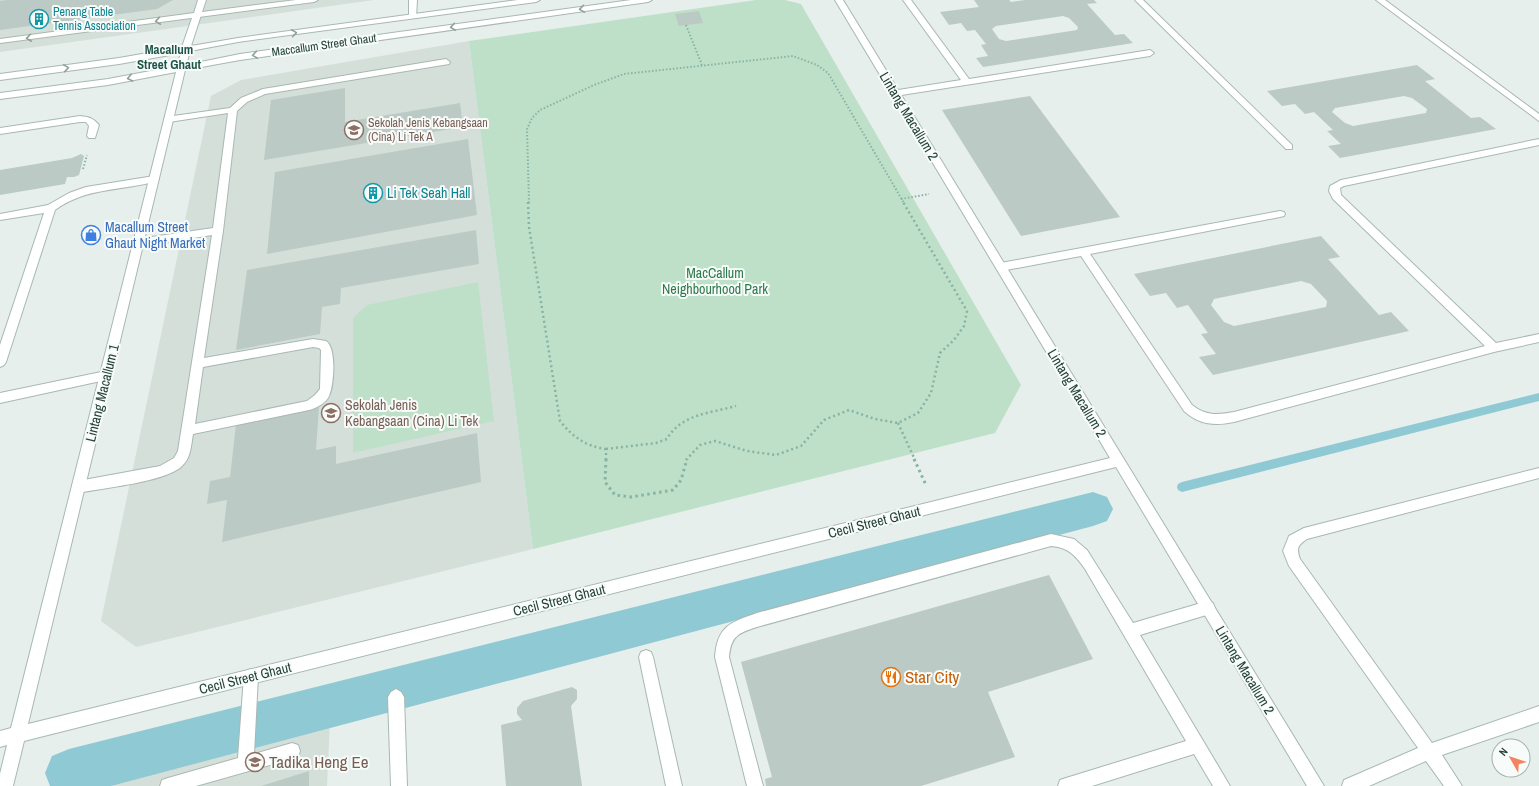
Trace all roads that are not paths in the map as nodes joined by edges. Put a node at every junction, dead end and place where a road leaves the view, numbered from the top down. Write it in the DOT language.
graph roads {
  1 [pos="202,0"];
  2 [pos="314,0"];
  3 [pos="412,0"];
  4 [pos="536,0"];
  5 [pos="648,0"];
  6 [pos="839,0"];
  7 [pos="907,0"];
  8 [pos="1139,0"];
  9 [pos="1380,0"];
  10 [pos="197,15"];
  11 [pos="413,16"];
  12 [pos="0,41"];
  13 [pos="186,49"];
  14 [pos="1150,53"];
  15 [pos="446,62"];
  16 [pos="182,68"];
  17 [pos="0,77"];
  18 [pos="967,82"];
  19 [pos="895,93"];
  20 [pos="0,96"];
  21 [pos="233,110"];
  22 [pos="1539,118"];
  23 [pos="170,119"];
  24 [pos="0,131"];
  25 [pos="92,136"];
  26 [pos="1539,142"];
  27 [pos="1289,147"];
  28 [pos="154,179"];
  29 [pos="51,208"];
  30 [pos="1280,214"];
  31 [pos="0,217"];
  32 [pos="218,231"];
  33 [pos="138,243"];
  34 [pos="1084,251"];
  35 [pos="1001,267"];
  36 [pos="1539,338"];
  37 [pos="1494,348"];
  38 [pos="0,362"];
  39 [pos="197,364"];
  40 [pos="106,376"];
  41 [pos="0,398"];
  42 [pos="189,430"];
  43 [pos="1119,461"];
  44 [pos="1539,473"];
  45 [pos="78,487"];
  46 [pos="1208,608"];
  47 [pos="1130,631"];
  48 [pos="646,657"];
  49 [pos="251,676"];
  50 [pos="396,697"];
  51 [pos="1539,714"];
  52 [pos="17,735"];
  53 [pos="0,739"];
  54 [pos="1198,745"];
  55 [pos="292,751"];
  56 [pos="1428,752"];
  57 [pos="245,765"];
  58 [pos="5,786"];
  59 [pos="168,786"];
  60 [pos="399,786"];
  61 [pos="674,786"];
  62 [pos="755,786"];
  63 [pos="1066,786"];
  64 [pos="1222,786"];
  65 [pos="1316,786"];
  66 [pos="1350,786"];
  67 [pos="1454,786"];
  1 -- 10 [label="street, Lintang Macallum 1"];
  2 -- 10 [label="street"];
  3 -- 11 [label="street"];
  4 -- 11 [label="street, Maccallum Street Ghaut"];
  5 -- 16 [label="street, Maccallum Street Ghaut, one-way"];
  6 -- 19 [label="street, Lintang Macallum 2"];
  7 -- 18 [label="street"];
  8 -- 27 [label="street"];
  9 -- 22 [label="street"];
  10 -- 12 [label="street, one-way"];
  10 -- 13 [label="street, Lintang Macallum 1"];
  13 -- 11 [label="street, Maccallum Street Ghaut, one-way"];
  13 -- 16 [label="street, Lintang Macallum 1"];
  17 -- 13 [label="street, Maccallum Street Ghaut, one-way"];
  14 -- 18 [label="street"];
  15 -- 21 [label="street"];
  16 -- 20 [label="street, Maccallum Street Ghaut, one-way"];
  16 -- 23 [label="street, Lintang Macallum 1"];
  18 -- 19 [label="street"];
  19 -- 35 [label="street, Lintang Macallum 2"];
  21 -- 23 [label="street"];
  21 -- 32 [label="street"];
  23 -- 28 [label="street, Lintang Macallum 1"];
  24 -- 25 [label="street"];
  26 -- 37 [label="street"];
  28 -- 29 [label="street"];
  28 -- 33 [label="street, Lintang Macallum 1"];
  29 -- 31 [label="street"];
  29 -- 38 [label="street"];
  30 -- 34 [label="street"];
  32 -- 33 [label="street"];
  32 -- 39 [label="street"];
  33 -- 40 [label="street, Lintang Macallum 1"];
  34 -- 35 [label="street"];
  34 -- 37 [label="street"];
  35 -- 43 [label="street, Lintang Macallum 2"];
  36 -- 37 [label="street"];
  39 -- 42 [label="street"];
  39 -- 42 [label="street"];
  40 -- 41 [label="street"];
  40 -- 45 [label="street, Lintang Macallum 1"];
  42 -- 45 [label="street"];
  43 -- 46 [label="street, Lintang Macallum 2"];
  43 -- 49 [label="street, Cecil Street Ghaut"];
  44 -- 56 [label="street"];
  45 -- 52 [label="street, Lintang Macallum 1"];
  46 -- 47 [label="street"];
  46 -- 65 [label="street, Lintang Macallum 2"];
  47 -- 54 [label="street"];
  47 -- 62 [label="street"];
  48 -- 61 [label="street"];
  49 -- 52 [label="street, Cecil Street Ghaut"];
  49 -- 57 [label="street"];
  50 -- 60 [label="street"];
  51 -- 56 [label="street"];
  52 -- 53 [label="street, Cecil Street Ghaut"];
  52 -- 58 [label="street, Lintang Macallum 1"];
  54 -- 63 [label="street"];
  54 -- 64 [label="street"];
  55 -- 57 [label="street"];
  56 -- 66 [label="street"];
  56 -- 67 [label="street"];
  57 -- 59 [label="street"];
}
